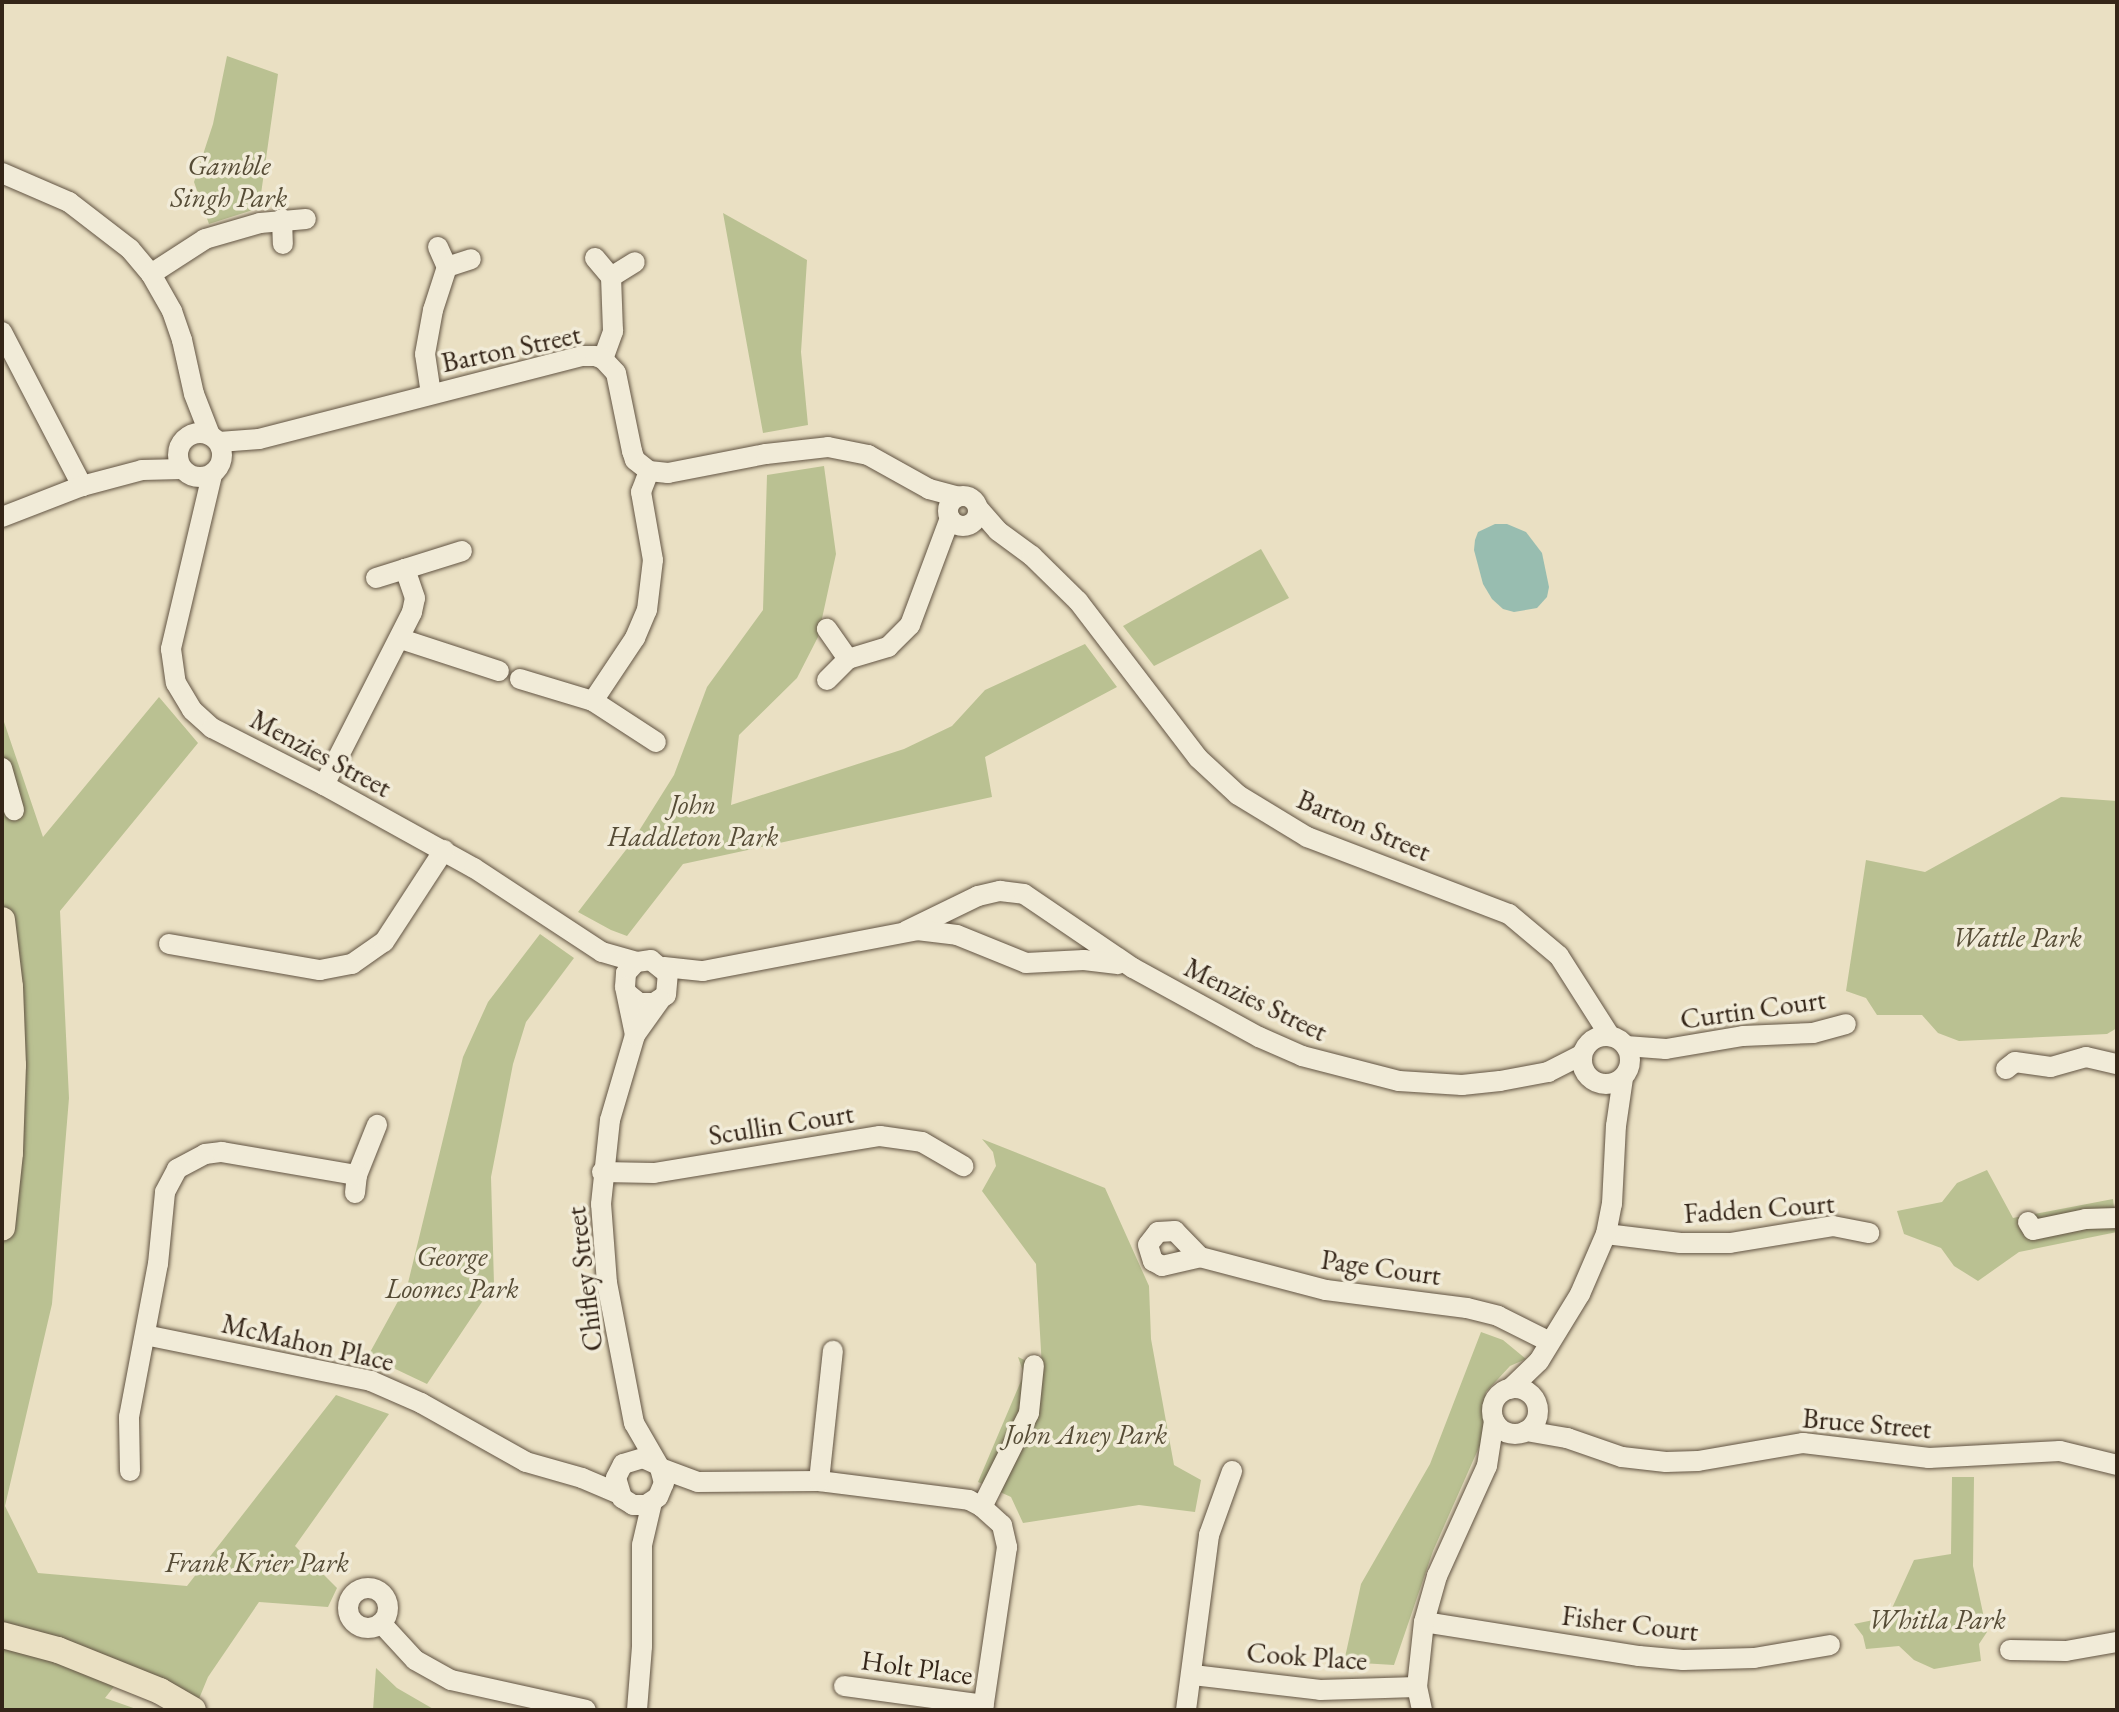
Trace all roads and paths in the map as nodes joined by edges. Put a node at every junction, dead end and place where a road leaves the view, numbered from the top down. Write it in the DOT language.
graph roads {
  1 [pos="2,173"];
  2 [pos="282,219"];
  3 [pos="306,219"];
  4 [pos="283,244"];
  5 [pos="438,247"];
  6 [pos="595,258"];
  7 [pos="471,259"];
  8 [pos="635,262"];
  9 [pos="447,267"];
  10 [pos="151,274"];
  11 [pos="611,277"];
  12 [pos="2,332"];
  13 [pos="603,359"];
  14 [pos="194,394"];
  15 [pos="431,394"];
  16 [pos="214,439"];
  17 [pos="259,439"];
  18 [pos="184,442"];
  19 [pos="142,470"];
  20 [pos="216,470"];
  21 [pos="649,471"];
  22 [pos="186,472"];
  23 [pos="82,486"];
  24 [pos="203,512"];
  25 [pos="961,514"];
  26 [pos="2,517"];
  27 [pos="462,551"];
  28 [pos="405,569"];
  29 [pos="376,578"];
  30 [pos="827,629"];
  31 [pos="401,639"];
  32 [pos="848,659"];
  33 [pos="499,671"];
  34 [pos="520,679"];
  35 [pos="827,680"];
  36 [pos="593,701"];
  37 [pos="656,742"];
  38 [pos="3,778"];
  39 [pos="324,785"];
  40 [pos="14,810"];
  41 [pos="444,850"];
  42 [pos="2,920"];
  43 [pos="906,931"];
  44 [pos="169,944"];
  45 [pos="602,952"];
  46 [pos="636,962"];
  47 [pos="664,967"];
  48 [pos="1133,968"];
  49 [pos="703,971"];
  50 [pos="626,987"];
  51 [pos="663,998"];
  52 [pos="1591,1008"];
  53 [pos="1846,1024"];
  54 [pos="635,1035"];
  55 [pos="1618,1041"];
  56 [pos="1586,1048"];
  57 [pos="1666,1049"];
  58 [pos="2117,1064"];
  59 [pos="2006,1069"];
  60 [pos="1548,1072"];
  61 [pos="1626,1073"];
  62 [pos="1591,1080"];
  63 [pos="377,1125"];
  64 [pos="1616,1126"];
  65 [pos="963,1166"];
  66 [pos="602,1172"];
  67 [pos="2117,1218"];
  68 [pos="2028,1222"];
  69 [pos="2,1228"];
  70 [pos="1869,1233"];
  71 [pos="1606,1234"];
  72 [pos="1200,1257"];
  73 [pos="145,1335"];
  74 [pos="1550,1342"];
  75 [pos="833,1351"];
  76 [pos="1539,1361"];
  77 [pos="1034,1365"];
  78 [pos="1510,1389"];
  79 [pos="1536,1403"];
  80 [pos="1494,1421"];
  81 [pos="634,1423"];
  82 [pos="1524,1432"];
  83 [pos="1567,1438"];
  84 [pos="2117,1465"];
  85 [pos="658,1466"];
  86 [pos="1487,1466"];
  87 [pos="621,1467"];
  88 [pos="130,1471"];
  89 [pos="1232,1471"];
  90 [pos="582,1478"];
  91 [pos="819,1481"];
  92 [pos="698,1482"];
  93 [pos="622,1498"];
  94 [pos="655,1500"];
  95 [pos="982,1507"];
  96 [pos="642,1545"];
  97 [pos="1424,1622"];
  98 [pos="381,1623"];
  99 [pos="2,1635"];
  100 [pos="2117,1642"];
  101 [pos="1830,1645"];
  102 [pos="2,1647"];
  103 [pos="2010,1650"];
  104 [pos="82,1661"];
  105 [pos="1193,1675"];
  106 [pos="844,1686"];
  107 [pos="1417,1687"];
  108 [pos="983,1707"];
  109 [pos="193,1710"];
  110 [pos="586,1710"];
  111 [pos="637,1710"];
  112 [pos="1186,1710"];
  113 [pos="1422,1710"];
  1 -- 10 [label="street"];
  2 -- 3 [label="street"];
  2 -- 4 [label="street"];
  2 -- 10 [label="street"];
  5 -- 9 [label="street"];
  6 -- 11 [label="street"];
  7 -- 9 [label="street"];
  8 -- 11 [label="street"];
  9 -- 15 [label="street"];
  10 -- 14 [label="street"];
  11 -- 13 [label="street"];
  12 -- 23 [label="street"];
  13 -- 15 [label="street, Barton Street"];
  13 -- 21 [label="street, Barton Street"];
  14 -- 16 [label="street, Menzies Street"];
  14 -- 18 [label="street"];
  15 -- 17 [label="street, Barton Street"];
  16 -- 17 [label="street, Barton Street"];
  16 -- 18 [label="street, Barton Street"];
  16 -- 20 [label="street, Menzies Street"];
  17 -- 20 [label="street, Barton Street"];
  18 -- 19 [label="street"];
  18 -- 22 [label="street"];
  19 -- 22 [label="street"];
  19 -- 23 [label="street"];
  20 -- 22 [label="street"];
  20 -- 24 [label="street, Menzies Street"];
  21 -- 25 [label="street"];
  21 -- 36 [label="street"];
  22 -- 24 [label="street"];
  23 -- 26 [label="street"];
  24 -- 39 [label="street, Menzies Street"];
  25 -- 32 [label="street"];
  25 -- 52 [label="street, Barton Street"];
  27 -- 28 [label="street"];
  28 -- 29 [label="street"];
  28 -- 31 [label="street"];
  30 -- 32 [label="street"];
  31 -- 33 [label="street"];
  31 -- 39 [label="street"];
  32 -- 35 [label="street"];
  34 -- 36 [label="street"];
  36 -- 37 [label="street"];
  38 -- 40 [label="street"];
  39 -- 41 [label="street, Menzies Street"];
  41 -- 44 [label="street"];
  41 -- 45 [label="street, Menzies Street"];
  42 -- 69 [label="main road"];
  43 -- 48 [label="street, Menzies Street"];
  43 -- 48 [label="street, Menzies Street"];
  43 -- 49 [label="street, Menzies Street"];
  45 -- 46 [label="street, Menzies Street"];
  45 -- 50 [label="street, Menzies Street"];
  46 -- 47 [label="street"];
  46 -- 50 [label="street"];
  47 -- 49 [label="street, Menzies Street"];
  47 -- 51 [label="street"];
  48 -- 60 [label="street, Menzies Street"];
  49 -- 51 [label="street, Menzies Street"];
  50 -- 51 [label="street"];
  50 -- 54 [label="street, Chifley Street"];
  51 -- 54 [label="street, Chifley Street"];
  52 -- 55 [label="street, Barton Street"];
  52 -- 56 [label="street"];
  53 -- 57 [label="street, Curtin Court"];
  54 -- 66 [label="street, Chifley Street"];
  55 -- 56 [label="street, Menzies Street"];
  55 -- 57 [label="street, Curtin Court"];
  55 -- 61 [label="street"];
  56 -- 60 [label="street, Menzies Street"];
  56 -- 62 [label="street"];
  57 -- 61 [label="street, Curtin Court"];
  58 -- 59 [label="street"];
  60 -- 62 [label="street, Menzies Street"];
  61 -- 62 [label="street, Curtin Court"];
  61 -- 64 [label="street"];
  62 -- 64 [label="street"];
  63 -- 73 [label="street"];
  64 -- 71 [label="street"];
  65 -- 66 [label="street, Scullin Court"];
  66 -- 81 [label="street, Chifley Street"];
  67 -- 68 [label="street"];
  70 -- 71 [label="street, Fadden Court"];
  71 -- 74 [label="street"];
  72 -- 74 [label="street, Page Court"];
  73 -- 88 [label="street"];
  73 -- 90 [label="street, McMahon Place"];
  74 -- 76 [label="street"];
  75 -- 91 [label="street"];
  76 -- 78 [label="street"];
  76 -- 79 [label="street"];
  77 -- 95 [label="street"];
  78 -- 79 [label="street"];
  78 -- 80 [label="street"];
  79 -- 82 [label="street"];
  79 -- 83 [label="street, Bruce Street"];
  80 -- 82 [label="street"];
  80 -- 86 [label="street"];
  81 -- 85 [label="street, Chifley Street"];
  81 -- 87 [label="street, Chifley Street"];
  82 -- 83 [label="street, Bruce Street"];
  82 -- 86 [label="street"];
  83 -- 84 [label="street, Bruce Street"];
  85 -- 87 [label="street"];
  85 -- 92 [label="street"];
  85 -- 94 [label="street"];
  86 -- 97 [label="street"];
  87 -- 90 [label="street, McMahon Place"];
  87 -- 93 [label="street"];
  89 -- 105 [label="street"];
  90 -- 93 [label="street, McMahon Place"];
  91 -- 92 [label="street"];
  91 -- 95 [label="street"];
  92 -- 94 [label="street"];
  93 -- 94 [label="street"];
  93 -- 96 [label="street"];
  94 -- 96 [label="street"];
  95 -- 108 [label="street"];
  96 -- 111 [label="street"];
  97 -- 101 [label="street, Fisher Court"];
  97 -- 107 [label="street"];
  98 -- 110 [label="street"];
  99 -- 104 [label="main road"];
  100 -- 103 [label="street"];
  102 -- 104 [label="main road"];
  104 -- 109 [label="main road"];
  105 -- 107 [label="street, Cook Place"];
  105 -- 112 [label="street"];
  106 -- 108 [label="street, Holt Place"];
  107 -- 113 [label="street"];
}
